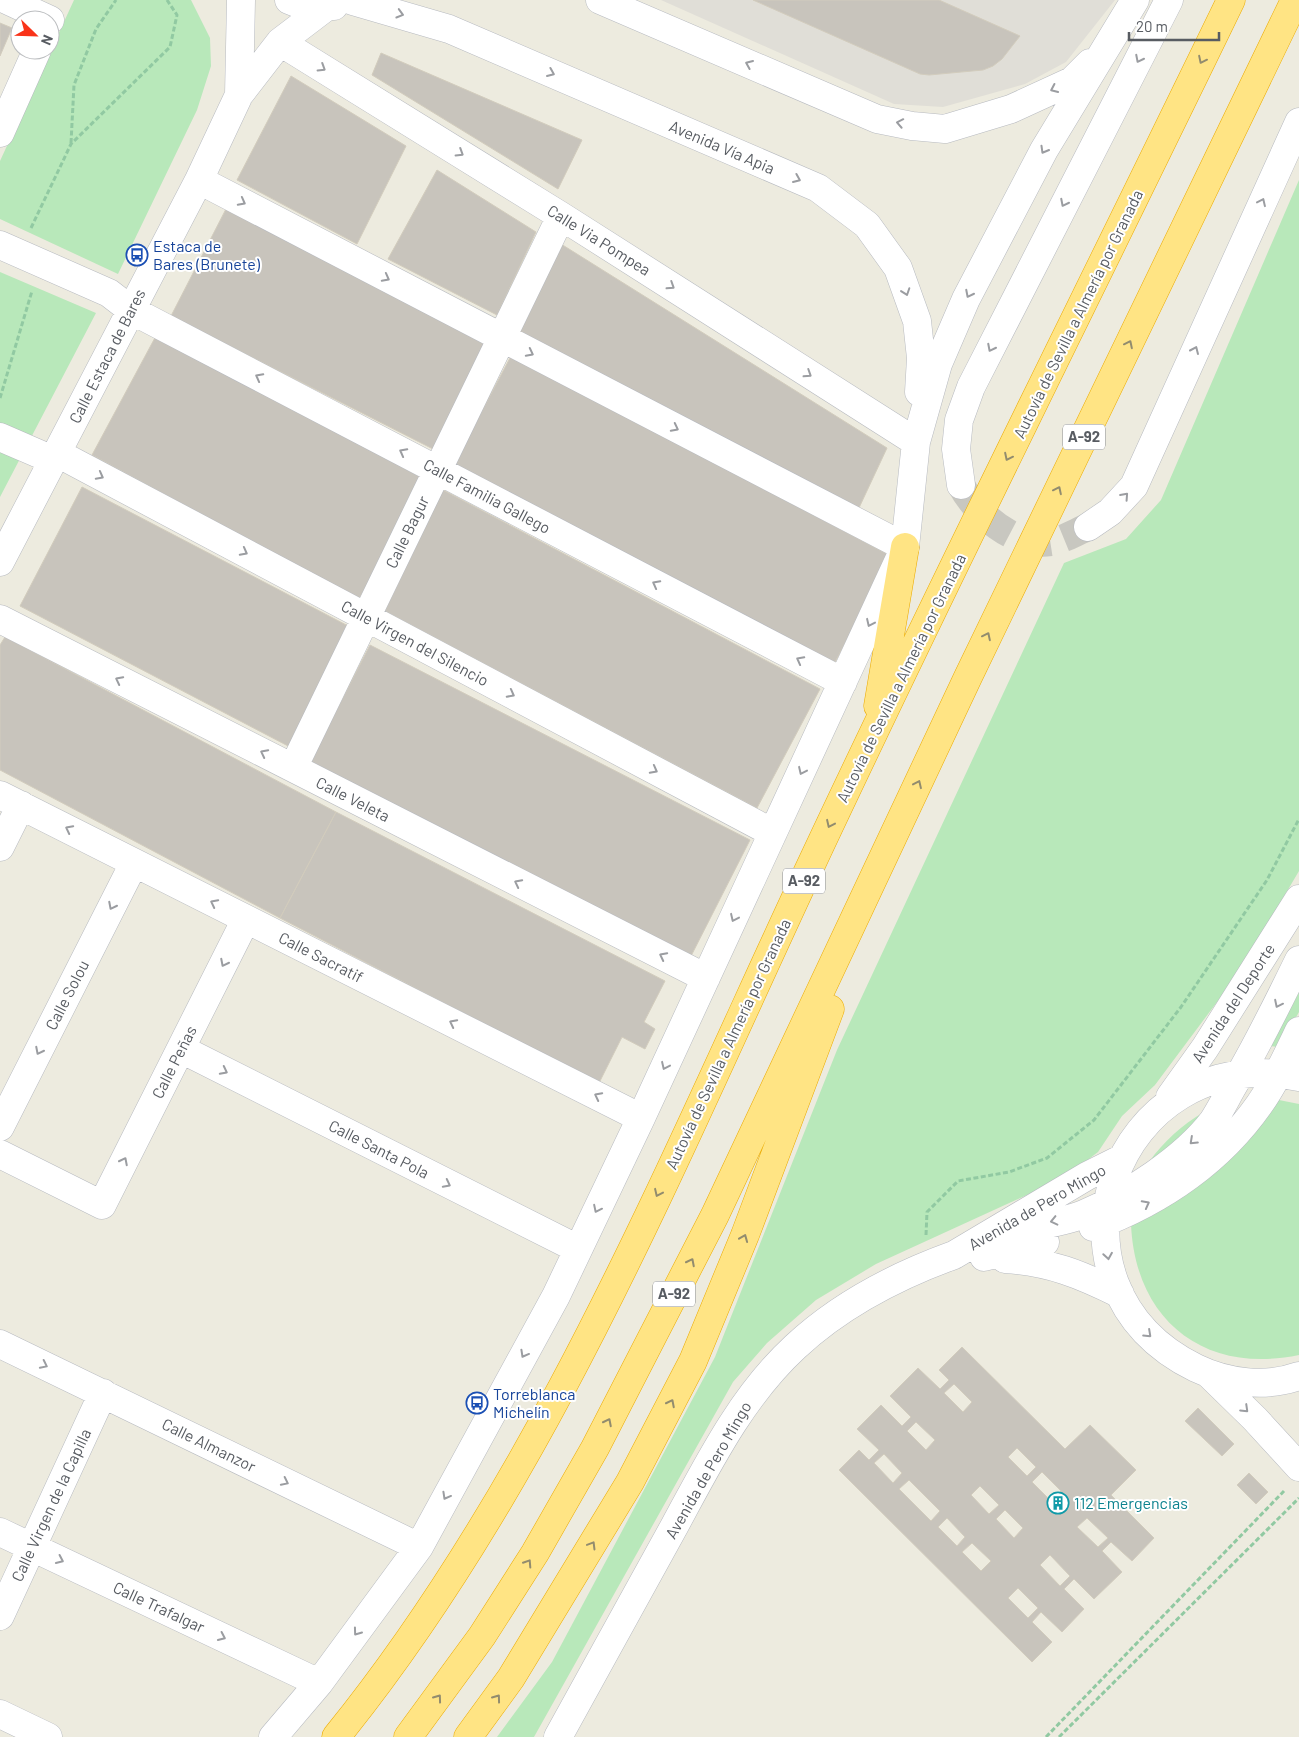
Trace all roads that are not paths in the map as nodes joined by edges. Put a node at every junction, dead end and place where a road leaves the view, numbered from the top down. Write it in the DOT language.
graph roads {
  1 [pos="7,0"];
  2 [pos="241,0"];
  3 [pos="289,0"];
  4 [pos="354,0"];
  5 [pos="600,0"];
  6 [pos="1135,0"];
  7 [pos="1169,0"];
  8 [pos="1231,0"];
  9 [pos="1295,0"];
  10 [pos="326,7"];
  11 [pos="28,10"];
  12 [pos="280,42"];
  13 [pos="1106,48"];
  14 [pos="33,60"];
  15 [pos="239,95"];
  16 [pos="1299,122"];
  17 [pos="0,133"];
  18 [pos="199,180"];
  19 [pos="561,216"];
  20 [pos="20,254"];
  21 [pos="131,310"];
  22 [pos="501,338"];
  23 [pos="0,437"];
  24 [pos="916,442"];
  25 [pos="55,457"];
  26 [pos="437,470"];
  27 [pos="961,485"];
  28 [pos="1088,527"];
  29 [pos="905,547"];
  30 [pos="0,562"];
  31 [pos="366,617"];
  32 [pos="0,619"];
  33 [pos="843,682"];
  34 [pos="872,737"];
  35 [pos="293,768"];
  36 [pos="11,800"];
  37 [pos="898,828"];
  38 [pos="773,833"];
  39 [pos="0,847"];
  40 [pos="134,863"];
  41 [pos="1299,899"];
  42 [pos="246,919"];
  43 [pos="1299,960"];
  44 [pos="706,978"];
  45 [pos="1299,1032"];
  46 [pos="181,1049"];
  47 [pos="1241,1073"];
  48 [pos="1288,1074"];
  49 [pos="1164,1105"];
  50 [pos="642,1118"];
  51 [pos="0,1128"];
  52 [pos="0,1154"];
  53 [pos="1121,1159"];
  54 [pos="1106,1213"];
  55 [pos="984,1247"];
  56 [pos="578,1249"];
  57 [pos="1120,1294"];
  58 [pos="0,1344"];
  59 [pos="1210,1375"];
  60 [pos="1299,1376"];
  61 [pos="103,1393"];
  62 [pos="1299,1467"];
  63 [pos="0,1532"];
  64 [pos="31,1546"];
  65 [pos="419,1547"];
  66 [pos="0,1616"];
  67 [pos="319,1683"];
  68 [pos="0,1714"];
  69 [pos="48,1737"];
  70 [pos="273,1737"];
  71 [pos="336,1737"];
  72 [pos="408,1737"];
  73 [pos="468,1737"];
  74 [pos="558,1737"];
  1 -- 11 [label="street"];
  2 -- 15 [label="street, Calle Estaca de Bares"];
  3 -- 10 [label="street"];
  4 -- 10 [label="street"];
  4 -- 24 [label="street, Avenida Vía Apia, one-way"];
  13 -- 5 [label="street, one-way"];
  6 -- 13 [label="street"];
  7 -- 27 [label="street, one-way"];
  8 -- 34 [label="highway, Autovía de Sevilla a Almería por Granada / A-92, one-way"];
  37 -- 9 [label="highway, A-92, one-way"];
  10 -- 12 [label="street, Calle Estaca de Bares"];
  12 -- 15 [label="street, Calle Estaca de Bares"];
  12 -- 19 [label="street, Calle Via Pompea, one-way"];
  13 -- 24 [label="street, one-way"];
  14 -- 17 [label="street"];
  15 -- 18 [label="street, Calle Estaca de Bares"];
  28 -- 16 [label="street, one-way"];
  18 -- 21 [label="street, Calle Estaca de Bares"];
  18 -- 22 [label="street, one-way"];
  19 -- 22 [label="street, Calle Bagur"];
  19 -- 24 [label="street, Calle Via Pompea, one-way"];
  20 -- 21 [label="street, Calle Familia Gallego"];
  21 -- 25 [label="street, Calle Estaca de Bares"];
  26 -- 21 [label="street, Calle Familia Gallego, one-way"];
  22 -- 26 [label="street, Calle Bagur"];
  22 -- 29 [label="street, one-way"];
  23 -- 25 [label="street, Calle Virgen del Silencio"];
  24 -- 29 [label="street"];
  25 -- 30 [label="street, Calle Estaca de Bares"];
  25 -- 31 [label="street, Calle Virgen del Silencio, one-way"];
  26 -- 31 [label="street, Calle Bagur"];
  33 -- 26 [label="street, Calle Familia Gallego, one-way"];
  29 -- 33 [label="street, one-way"];
  29 -- 34 [label="highway"];
  31 -- 35 [label="street, Calle Bagur"];
  31 -- 38 [label="street, Calle Virgen del Silencio, one-way"];
  35 -- 32 [label="street, Calle Veleta, one-way"];
  33 -- 38 [label="street, one-way"];
  34 -- 71 [label="highway, Autovía de Sevilla a Almería por Granada / A-92, one-way"];
  44 -- 35 [label="street, Calle Veleta, one-way"];
  36 -- 39 [label="street"];
  40 -- 36 [label="street, Calle Sacratif, one-way"];
  72 -- 37 [label="highway, A-92, one-way"];
  73 -- 37 [label="highway, one-way"];
  38 -- 44 [label="street, one-way"];
  42 -- 40 [label="street, Calle Sacratif, one-way"];
  40 -- 51 [label="street, Calle Solou, one-way"];
  41 -- 49 [label="street, Avenida del Deporte"];
  42 -- 46 [label="street, Calle Peñas, one-way"];
  50 -- 42 [label="street, Calle Sacratif, one-way"];
  43 -- 47 [label="street, one-way"];
  44 -- 50 [label="street, one-way"];
  45 -- 48 [label="street"];
  52 -- 46 [label="street, Calle Peñas, one-way"];
  46 -- 56 [label="street, Calle Santa Pola, one-way"];
  47 -- 48 [label="street, Avenida del Deporte"];
  47 -- 49 [label="street, Avenida del Deporte"];
  47 -- 54 [label="street, one-way"];
  54 -- 48 [label="street, one-way"];
  49 -- 53 [label="street, Avenida del Deporte"];
  50 -- 56 [label="street, one-way"];
  53 -- 54 [label="street, Avenida del Deporte"];
  53 -- 55 [label="street, Avenida de Pero Mingo"];
  54 -- 55 [label="street"];
  54 -- 57 [label="street, Avenida del Deporte, one-way"];
  55 -- 57 [label="street, Avenida de Pero Mingo"];
  55 -- 74 [label="street, Avenida de Pero Mingo"];
  56 -- 65 [label="street, one-way"];
  57 -- 59 [label="street, Avenida del Deporte, one-way"];
  58 -- 61 [label="street, Calle Almanzor, one-way"];
  59 -- 60 [label="street, Avenida del Deporte"];
  59 -- 62 [label="street, Avenida del Deporte, one-way"];
  61 -- 64 [label="street, Calle Virgen de la Capilla"];
  61 -- 65 [label="street, Calle Almanzor, one-way"];
  63 -- 64 [label="street, Calle Trafalgar"];
  64 -- 66 [label="street, Calle Virgen de la Capilla"];
  64 -- 67 [label="street, Calle Trafalgar, one-way"];
  65 -- 67 [label="street, one-way"];
  67 -- 70 [label="street"];
  68 -- 69 [label="street"];
}
